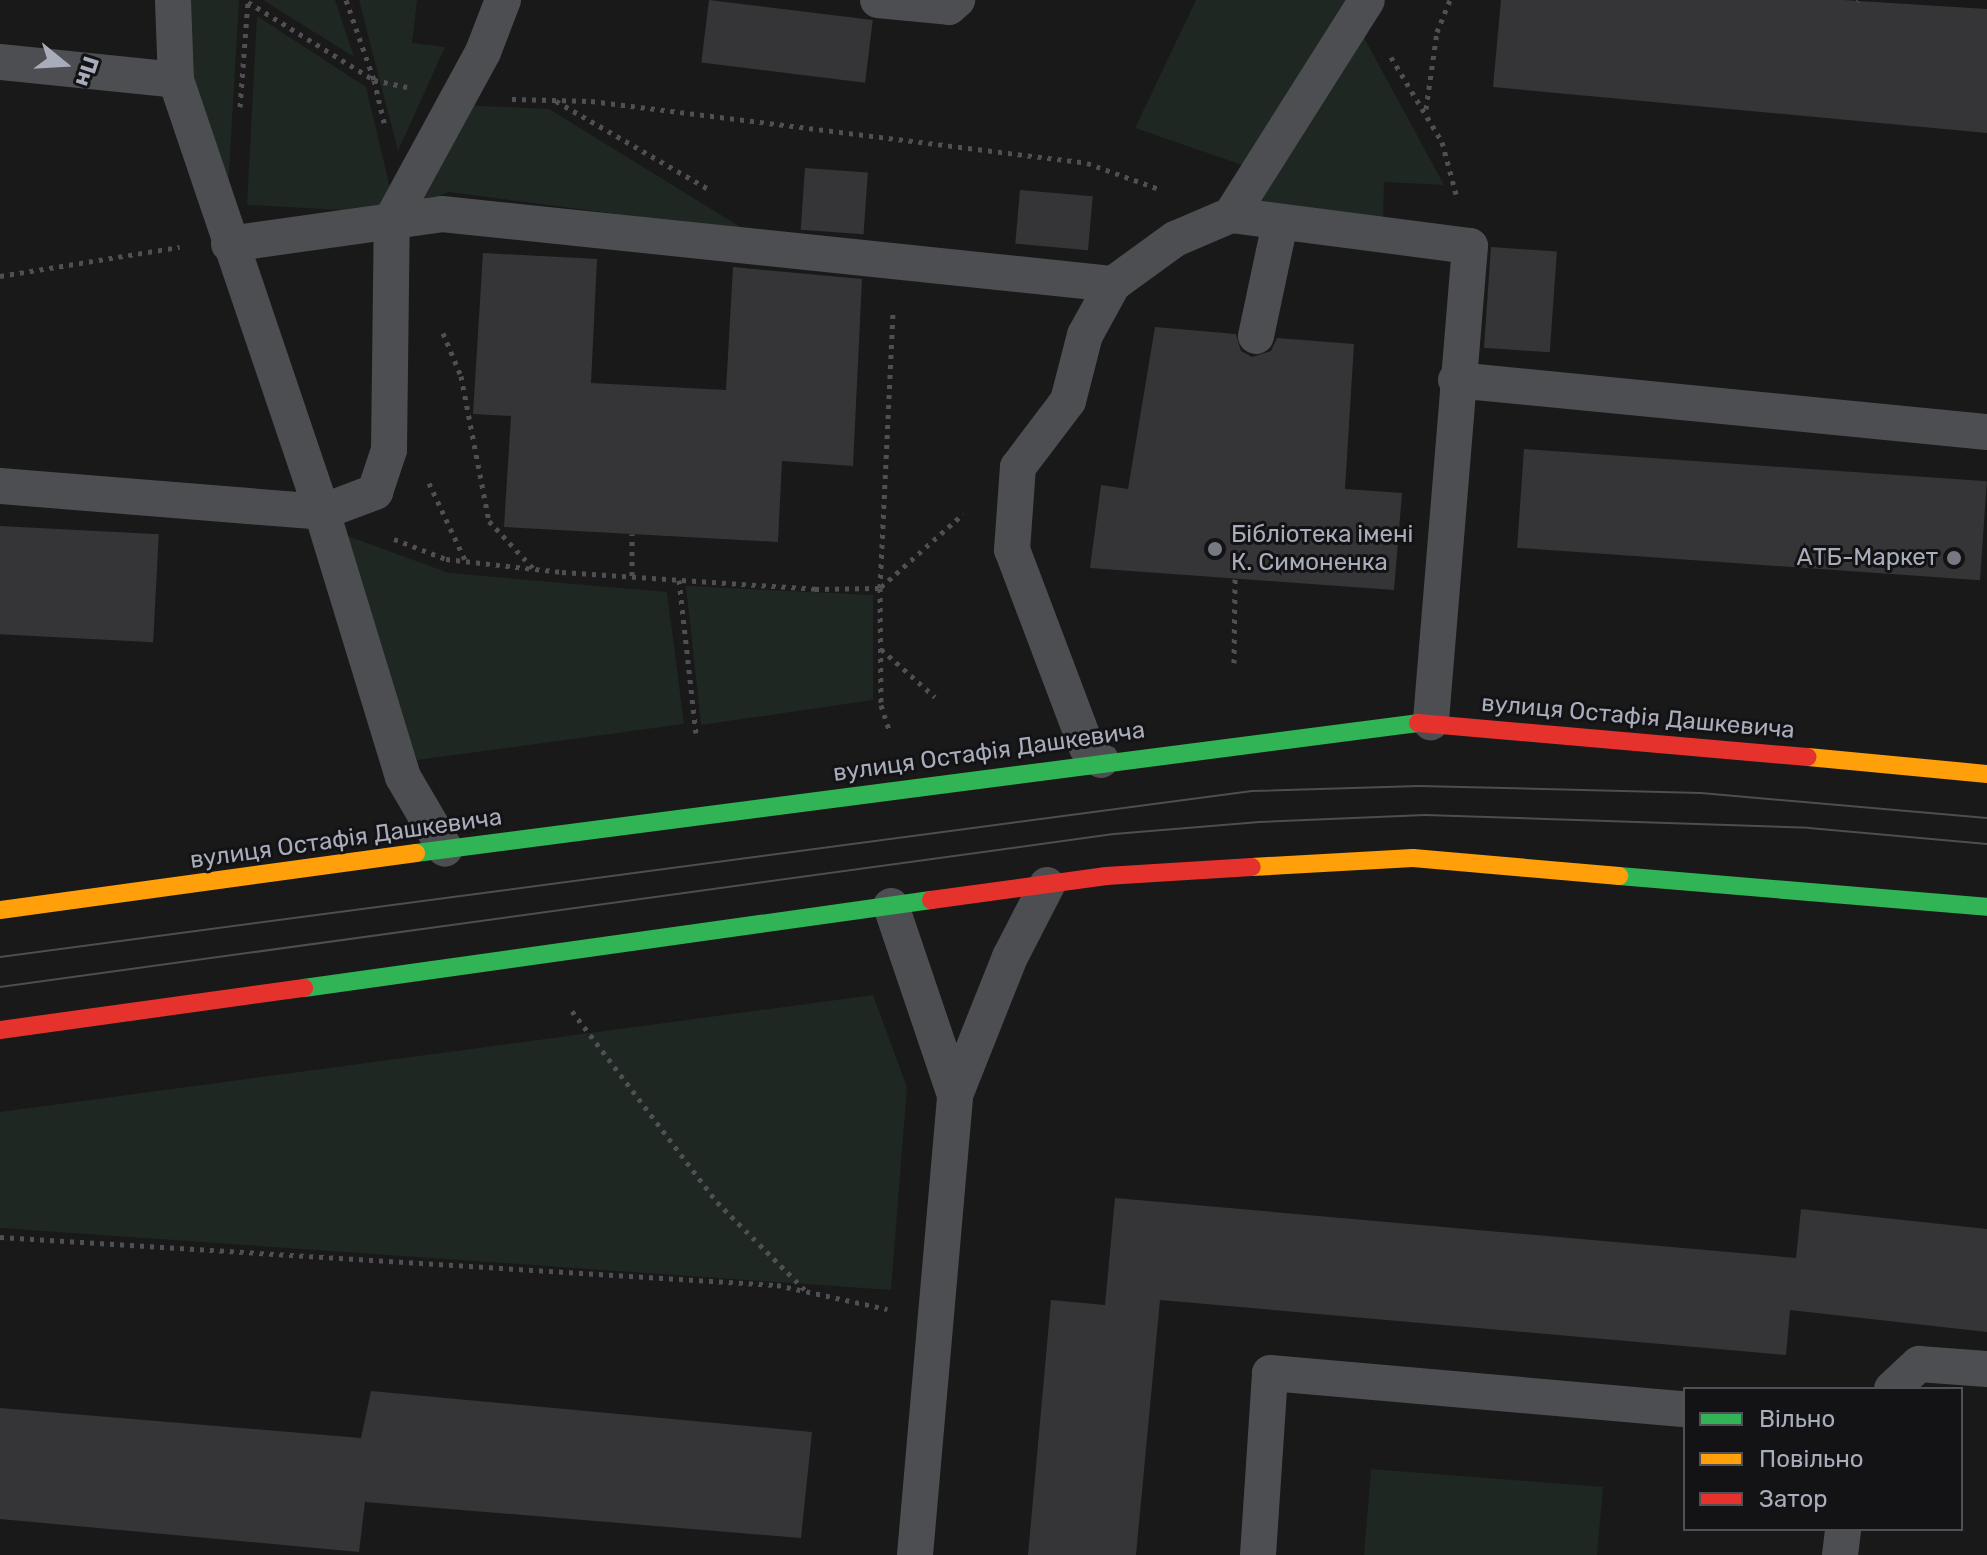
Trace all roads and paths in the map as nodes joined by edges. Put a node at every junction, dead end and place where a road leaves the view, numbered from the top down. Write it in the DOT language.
graph roads {
  1 [pos="173,0"];
  2 [pos="346,0"];
  3 [pos="503,0"];
  4 [pos="878,0"];
  5 [pos="957,0"];
  6 [pos="1450,0"];
  7 [pos="248,2"];
  8 [pos="1365,3"];
  9 [pos="0,62"];
  10 [pos="176,80"];
  11 [pos="374,80"];
  12 [pos="459,97"];
  13 [pos="555,100"];
  14 [pos="1426,110"];
  15 [pos="718,195"];
  16 [pos="1231,215"];
  17 [pos="392,219"];
  18 [pos="1280,223"];
  19 [pos="229,244"];
  20 [pos="1470,246"];
  21 [pos="895,266"];
  22 [pos="0,276"];
  23 [pos="1113,284"];
  24 [pos="437,318"];
  25 [pos="1256,336"];
  26 [pos="1456,380"];
  27 [pos="1987,432"];
  28 [pos="389,450"];
  29 [pos="1018,467"];
  30 [pos="0,486"];
  31 [pos="322,512"];
  32 [pos="632,534"];
  33 [pos="466,561"];
  34 [pos="534,568"];
  35 [pos="632,576"];
  36 [pos="1235,579"];
  37 [pos="679,580"];
  38 [pos="880,588"];
  39 [pos="881,648"];
  40 [pos="1234,663"];
  41 [pos="935,697"];
  42 [pos="881,705"];
  43 [pos="1431,722"];
  44 [pos="696,733"];
  45 [pos="1101,760"];
  46 [pos="1987,774"];
  47 [pos="445,849"];
  48 [pos="1047,885"];
  49 [pos="891,906"];
  50 [pos="1987,907"];
  51 [pos="0,910"];
  52 [pos="572,1011"];
  53 [pos="0,1030"];
  54 [pos="955,1095"];
  55 [pos="0,1237"];
  56 [pos="807,1291"];
  57 [pos="936,1320"];
  58 [pos="1987,1369"];
  59 [pos="1894,1387"];
  60 [pos="1683,1409"];
  61 [pos="1843,1531"];
  62 [pos="915,1555"];
  63 [pos="1258,1555"];
  64 [pos="1840,1555"];
  1 -- 10 [label="lane"];
  2 -- 11 [label="path"];
  3 -- 12 [label="lane"];
  4 -- 5 [label="lane"];
  6 -- 14 [label="path"];
  7 -- 11 [label="path"];
  8 -- 14 [label="path"];
  8 -- 16 [label="lane"];
  9 -- 10 [label="lane"];
  10 -- 19 [label="lane"];
  11 -- 12 [label="path"];
  12 -- 13 [label="path"];
  12 -- 17 [label="lane"];
  13 -- 15 [label="path"];
  13 -- 16 [label="path"];
  14 -- 20 [label="path"];
  16 -- 18 [label="lane"];
  16 -- 23 [label="lane"];
  17 -- 19 [label="lane"];
  17 -- 21 [label="lane"];
  17 -- 28 [label="lane"];
  18 -- 20 [label="lane"];
  18 -- 25 [label="lane"];
  19 -- 22 [label="path"];
  19 -- 31 [label="lane"];
  20 -- 26 [label="lane"];
  21 -- 23 [label="lane"];
  21 -- 38 [label="path"];
  23 -- 29 [label="lane"];
  24 -- 34 [label="path"];
  26 -- 27 [label="lane"];
  26 -- 43 [label="lane"];
  28 -- 31 [label="lane"];
  28 -- 33 [label="path"];
  29 -- 38 [label="path"];
  29 -- 45 [label="lane"];
  30 -- 31 [label="lane"];
  31 -- 33 [label="path"];
  31 -- 47 [label="lane"];
  32 -- 35 [label="path"];
  33 -- 34 [label="path"];
  34 -- 35 [label="path"];
  35 -- 37 [label="path"];
  36 -- 40 [label="path"];
  37 -- 38 [label="path"];
  37 -- 44 [label="path"];
  38 -- 39 [label="path"];
  39 -- 41 [label="path"];
  39 -- 42 [label="path"];
  43 -- 45 [label="street, вулиця Остафія Дашкевича"];
  43 -- 46 [label="street, вулиця Остафія Дашкевича"];
  45 -- 47 [label="street, вулиця Остафія Дашкевича"];
  47 -- 51 [label="street, вулиця Остафія Дашкевича"];
  48 -- 49 [label="street"];
  48 -- 50 [label="street"];
  48 -- 54 [label="lane"];
  49 -- 53 [label="street"];
  49 -- 54 [label="lane"];
  52 -- 56 [label="path"];
  54 -- 57 [label="lane"];
  55 -- 56 [label="path"];
  56 -- 57 [label="path"];
  57 -- 62 [label="lane"];
  58 -- 59 [label="lane"];
  60 -- 63 [label="lane"];
  61 -- 64 [label="lane"];
}
